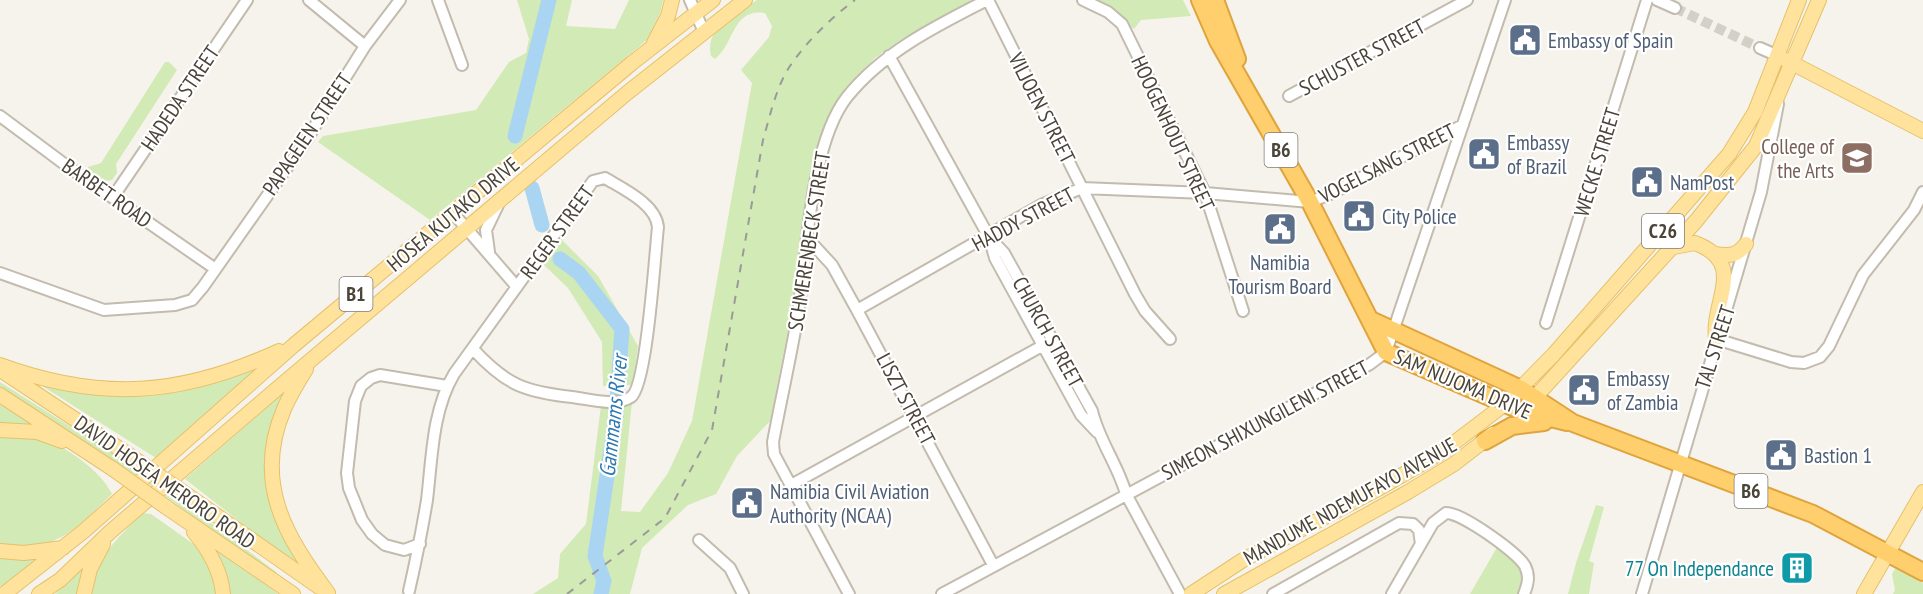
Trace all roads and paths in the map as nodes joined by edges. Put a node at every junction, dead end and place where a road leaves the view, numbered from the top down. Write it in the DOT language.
graph roads {
  1 [pos="247,0"];
  2 [pos="309,0"];
  3 [pos="400,0"];
  4 [pos="438,0"];
  5 [pos="672,0"];
  6 [pos="690,0"];
  7 [pos="713,0"];
  8 [pos="745,0"];
  9 [pos="988,0"];
  10 [pos="1083,0"];
  11 [pos="1200,0"];
  12 [pos="1215,0"];
  13 [pos="1467,0"];
  14 [pos="1505,0"];
  15 [pos="1647,0"];
  16 [pos="1657,0"];
  17 [pos="1799,0"];
  18 [pos="1820,0"];
  19 [pos="1675,8"];
  20 [pos="696,13"];
  21 [pos="704,32"];
  22 [pos="365,46"];
  23 [pos="652,47"];
  24 [pos="1760,48"];
  25 [pos="890,56"];
  26 [pos="1776,56"];
  27 [pos="1793,63"];
  28 [pos="462,65"];
  29 [pos="1289,96"];
  30 [pos="1779,98"];
  31 [pos="1251,99"];
  32 [pos="0,116"];
  33 [pos="1463,125"];
  34 [pos="1923,131"];
  35 [pos="1082,188"];
  36 [pos="1923,192"];
  37 [pos="1205,193"];
  38 [pos="113,197"];
  39 [pos="501,199"];
  40 [pos="1310,202"];
  41 [pos="454,214"];
  42 [pos="467,229"];
  43 [pos="989,237"];
  44 [pos="808,239"];
  45 [pos="1746,244"];
  46 [pos="1672,248"];
  47 [pos="1715,254"];
  48 [pos="490,255"];
  49 [pos="214,268"];
  50 [pos="0,273"];
  51 [pos="517,287"];
  52 [pos="857,310"];
  53 [pos="1244,311"];
  54 [pos="1373,321"];
  55 [pos="1546,323"];
  56 [pos="1394,330"];
  57 [pos="1170,339"];
  58 [pos="1716,339"];
  59 [pos="294,345"];
  60 [pos="1042,346"];
  61 [pos="473,349"];
  62 [pos="1386,352"];
  63 [pos="309,362"];
  64 [pos="0,365"];
  65 [pos="0,370"];
  66 [pos="447,386"];
  67 [pos="1521,388"];
  68 [pos="0,395"];
  69 [pos="1537,397"];
  70 [pos="1505,404"];
  71 [pos="1522,411"];
  72 [pos="916,417"];
  73 [pos="1568,422"];
  74 [pos="0,430"];
  75 [pos="1097,432"];
  76 [pos="1485,441"];
  77 [pos="99,458"];
  78 [pos="1678,464"];
  79 [pos="791,485"];
  80 [pos="1923,492"];
  81 [pos="1126,494"];
  82 [pos="185,520"];
  83 [pos="110,532"];
  84 [pos="699,540"];
  85 [pos="420,544"];
  86 [pos="1421,544"];
  87 [pos="64,548"];
  88 [pos="0,551"];
  89 [pos="1888,552"];
  90 [pos="274,557"];
  91 [pos="993,565"];
  92 [pos="1923,572"];
  93 [pos="410,591"];
  94 [pos="286,592"];
  95 [pos="329,593"];
  96 [pos="1394,593"];
  97 [pos="4,594"];
  98 [pos="39,594"];
  99 [pos="84,594"];
  100 [pos="223,594"];
  101 [pos="743,594"];
  102 [pos="849,594"];
  103 [pos="942,594"];
  104 [pos="1180,594"];
  105 [pos="1191,594"];
  106 [pos="1224,594"];
  107 [pos="1273,594"];
  108 [pos="1524,594"];
  109 [pos="1642,594"];
  110 [pos="1864,594"];
  1 -- 38 [label="street, HADEDA STREET"];
  2 -- 22 [label="street"];
  3 -- 22 [label="street, PAPAGEIEN STREET"];
  4 -- 28 [label="street"];
  5 -- 23 [label="main road"];
  6 -- 20 [label="street"];
  7 -- 20 [label="main road, HOSEA KUTAKO DRIVE / B1"];
  8 -- 21 [label="main road, HOSEA KUTAKO DRIVE / B1"];
  9 -- 25 [label="street, SCHMERENBECK STREET"];
  9 -- 35 [label="street, VILJOEN STREET"];
  10 -- 37 [label="street, HOOGENHOUT STREET"];
  11 -- 31 [label="highway, SAM NUJOMA DRIVE / B6"];
  12 -- 31 [label="highway, SAM NUJOMA DRIVE / B6"];
  13 -- 29 [label="street, SCHUSTER STREET"];
  14 -- 33 [label="street, SIMEON SHIXUNGILENI STREET"];
  15 -- 55 [label="street, WECKE STREET"];
  16 -- 19 [label="street"];
  17 -- 26 [label="main road, MANDUME NDEMUFAYO AVENUE / C26"];
  18 -- 27 [label="main road, MANDUME NDEMUFAYO AVENUE / C26"];
  20 -- 21 [label="street"];
  20 -- 23 [label="main road, HOSEA KUTAKO DRIVE / B1"];
  21 -- 39 [label="main road, HOSEA KUTAKO DRIVE / B1"];
  22 -- 49 [label="street, PAPAGEIEN STREET"];
  23 -- 41 [label="main road, HOSEA KUTAKO DRIVE / B1"];
  24 -- 26 [label="street"];
  25 -- 43 [label="street, CHURCH STREET"];
  25 -- 44 [label="street, SCHMERENBECK STREET"];
  26 -- 27 [label="main road"];
  26 -- 67 [label="main road, MANDUME NDEMUFAYO AVENUE / C26"];
  27 -- 30 [label="main road, MANDUME NDEMUFAYO AVENUE / C26"];
  27 -- 34 [label="main road"];
  30 -- 45 [label="street, TAL STREET"];
  30 -- 46 [label="main road, MANDUME NDEMUFAYO AVENUE / C26"];
  31 -- 40 [label="highway, SAM NUJOMA DRIVE / B6"];
  32 -- 38 [label="street, BARBET ROAD"];
  33 -- 40 [label="street, VOGELSANG STREET"];
  33 -- 56 [label="street, SIMEON SHIXUNGILENI STREET"];
  35 -- 37 [label="street, HADDY STREET"];
  35 -- 43 [label="street, HADDY STREET"];
  35 -- 57 [label="street, VILJOEN STREET"];
  36 -- 58 [label="street"];
  37 -- 40 [label="street, HADDY STREET"];
  37 -- 53 [label="street, HOOGENHOUT STREET"];
  38 -- 49 [label="street, BARBET ROAD"];
  39 -- 42 [label="main road, HOSEA KUTAKO DRIVE / B1"];
  39 -- 48 [label="street, REGER STREET"];
  40 -- 54 [label="highway, SAM NUJOMA DRIVE / B6"];
  41 -- 42 [label="street, REGER STREET"];
  41 -- 59 [label="main road, HOSEA KUTAKO DRIVE / B1"];
  42 -- 48 [label="street, REGER STREET"];
  42 -- 63 [label="main road, HOSEA KUTAKO DRIVE / B1"];
  43 -- 52 [label="street, HADDY STREET"];
  43 -- 60 [label="street, CHURCH STREET"];
  43 -- 75 [label="street, CHURCH STREET"];
  44 -- 52 [label="street, LISZT STREET"];
  44 -- 79 [label="street, SCHMERENBECK STREET"];
  45 -- 47 [label="main road"];
  45 -- 58 [label="street, TAL STREET"];
  46 -- 47 [label="main road"];
  46 -- 69 [label="main road, MANDUME NDEMUFAYO AVENUE / C26"];
  47 -- 58 [label="main road"];
  48 -- 51 [label="street, REGER STREET"];
  49 -- 50 [label="street, PAPAGEIEN STREET"];
  51 -- 61 [label="street, REGER STREET"];
  51 -- 61 [label="street, REGER STREET"];
  52 -- 72 [label="street, LISZT STREET"];
  54 -- 56 [label="highway, SAM NUJOMA DRIVE / B6"];
  54 -- 62 [label="highway, SAM NUJOMA DRIVE / B6"];
  56 -- 62 [label="street, SIMEON SHIXUNGILENI STREET"];
  56 -- 67 [label="highway, SAM NUJOMA DRIVE / B6"];
  58 -- 78 [label="street, TAL STREET"];
  59 -- 64 [label="main road"];
  59 -- 87 [label="main road, HOSEA KUTAKO DRIVE / B1"];
  60 -- 72 [label="street"];
  60 -- 75 [label="street, CHURCH STREET"];
  61 -- 66 [label="street, REGER STREET"];
  62 -- 70 [label="highway, SAM NUJOMA DRIVE / B6"];
  62 -- 81 [label="street, SIMEON SHIXUNGILENI STREET"];
  63 -- 83 [label="main road, HOSEA KUTAKO DRIVE / B1"];
  63 -- 95 [label="main road"];
  65 -- 90 [label="main road, DAVID HOSEA MERORO ROAD, bridge"];
  66 -- 85 [label="street, REGER STREET"];
  66 -- 85 [label="street"];
  67 -- 69 [label="highway, SAM NUJOMA DRIVE / B6"];
  67 -- 70 [label="main road, MANDUME NDEMUFAYO AVENUE / C26"];
  68 -- 77 [label="main road, DAVID HOSEA MERORO ROAD"];
  69 -- 71 [label="main road, MANDUME NDEMUFAYO AVENUE / C26"];
  69 -- 73 [label="highway, SAM NUJOMA DRIVE / B6"];
  70 -- 71 [label="highway, SAM NUJOMA DRIVE / B6"];
  70 -- 105 [label="main road, MANDUME NDEMUFAYO AVENUE / C26"];
  71 -- 73 [label="highway, SAM NUJOMA DRIVE / B6"];
  71 -- 76 [label="main road, MANDUME NDEMUFAYO AVENUE / C26"];
  72 -- 79 [label="street"];
  72 -- 91 [label="street, LISZT STREET"];
  73 -- 76 [label="highway"];
  73 -- 78 [label="highway, SAM NUJOMA DRIVE / B6"];
  74 -- 77 [label="main road"];
  75 -- 81 [label="street, CHURCH STREET"];
  76 -- 106 [label="main road, MANDUME NDEMUFAYO AVENUE / C26"];
  77 -- 82 [label="main road, DAVID HOSEA MERORO ROAD, bridge"];
  78 -- 89 [label="highway, SAM NUJOMA DRIVE / B6"];
  78 -- 109 [label="street, TAL STREET"];
  79 -- 102 [label="street, SCHMERENBECK STREET"];
  80 -- 89 [label="main road"];
  81 -- 91 [label="street, SIMEON SHIXUNGILENI STREET"];
  81 -- 104 [label="street, CHURCH STREET"];
  82 -- 94 [label="main road, DAVID HOSEA MERORO ROAD"];
  82 -- 100 [label="main road"];
  83 -- 98 [label="main road, HOSEA KUTAKO DRIVE / B1"];
  83 -- 99 [label="main road"];
  84 -- 101 [label="street"];
  85 -- 93 [label="street, REGER STREET"];
  86 -- 96 [label="street"];
  86 -- 107 [label="street"];
  86 -- 108 [label="street"];
  87 -- 88 [label="main road"];
  87 -- 97 [label="main road, HOSEA KUTAKO DRIVE / B1"];
  89 -- 92 [label="highway, SAM NUJOMA DRIVE / B6"];
  89 -- 110 [label="main road"];
  90 -- 94 [label="main road"];
  90 -- 95 [label="main road, DAVID HOSEA MERORO ROAD"];
  91 -- 103 [label="street, SIMEON SHIXUNGILENI STREET"];
}
